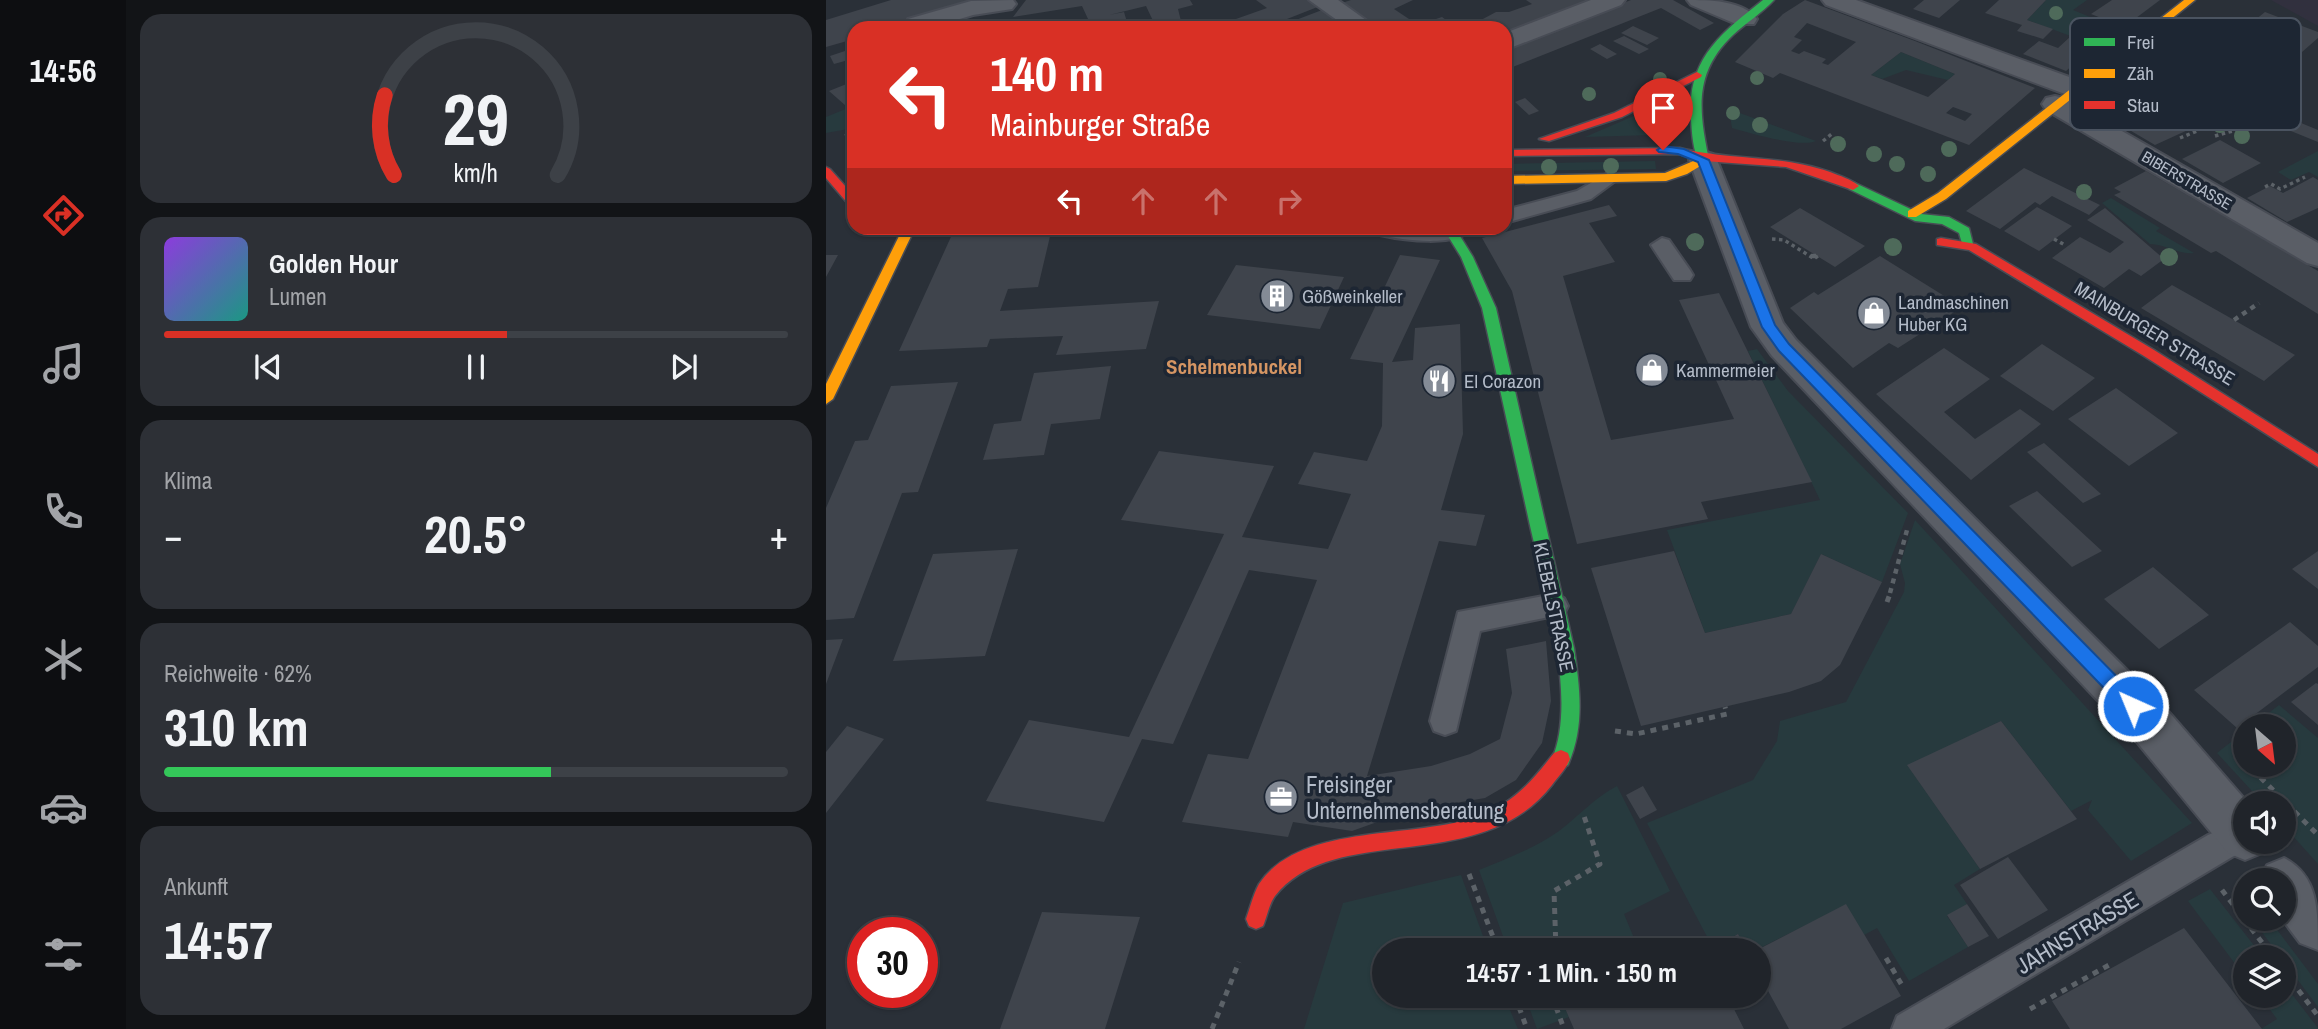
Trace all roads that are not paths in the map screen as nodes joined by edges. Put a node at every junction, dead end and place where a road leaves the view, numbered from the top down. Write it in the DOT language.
graph roads {
  1 [pos="1321,0"];
  2 [pos="1613,0"];
  3 [pos="1699,0"];
  4 [pos="1769,0"];
  5 [pos="1835,0"];
  6 [pos="2190,0"];
  7 [pos="1006,2"];
  8 [pos="2167,18"];
  9 [pos="1745,19"];
  10 [pos="927,21"];
  11 [pos="999,21"];
  12 [pos="1353,21"];
  13 [pos="1512,39"];
  14 [pos="1697,75"];
  15 [pos="2070,92"];
  16 [pos="2065,96"];
  17 [pos="2070,99"];
  18 [pos="2119,130"];
  19 [pos="1512,145"];
  20 [pos="1512,153"];
  21 [pos="1703,160"];
  22 [pos="826,162"];
  23 [pos="845,164"];
  24 [pos="826,171"];
  25 [pos="1608,179"];
  26 [pos="1512,180"];
  27 [pos="847,196"];
  28 [pos="1512,216"];
  29 [pos="1916,216"];
  30 [pos="906,235"];
  31 [pos="1460,235"];
  32 [pos="885,245"];
  33 [pos="1662,245"];
  34 [pos="2318,256"];
  35 [pos="890,267"];
  36 [pos="1682,275"];
  37 [pos="827,394"];
  38 [pos="2318,461"];
  39 [pos="1554,606"];
  40 [pos="1444,720"];
  41 [pos="2233,823"];
  42 [pos="2233,844"];
  43 [pos="2260,854"];
  44 [pos="2272,868"];
  45 [pos="2296,897"];
  46 [pos="1256,919"];
  47 [pos="2318,925"];
  48 [pos="1910,1029"];
  1 -- 12 [label="street"];
  2 -- 13 [label="street"];
  3 -- 9 [label="street"];
  4 -- 9 [label="main road"];
  5 -- 16 [label="street, BIBERSTRASSE"];
  6 -- 8 [label="main road"];
  7 -- 10 [label="street"];
  7 -- 11 [label="street"];
  9 -- 14 [label="main road"];
  14 -- 19 [label="main road"];
  14 -- 21 [label="main road"];
  15 -- 16 [label="main road"];
  16 -- 17 [label="street, BIBERSTRASSE"];
  16 -- 29 [label="main road"];
  18 -- 34 [label="street, BIBERSTRASSE"];
  20 -- 21 [label="main road, MAINBURGER STRASSE"];
  21 -- 25 [label="main road, MAINBURGER STRASSE"];
  21 -- 29 [label="main road, MAINBURGER STRASSE"];
  21 -- 41 [label="street"];
  22 -- 23 [label="main road"];
  24 -- 27 [label="main road"];
  25 -- 26 [label="main road, MAINBURGER STRASSE"];
  25 -- 28 [label="lane"];
  29 -- 38 [label="main road, MAINBURGER STRASSE"];
  30 -- 35 [label="main road"];
  31 -- 39 [label="main road, KLEBELSTRASSE"];
  32 -- 35 [label="main road"];
  33 -- 36 [label="lane"];
  35 -- 37 [label="main road"];
  39 -- 40 [label="lane"];
  39 -- 46 [label="main road, KLEBELSTRASSE"];
  42 -- 48 [label="lane, JAHNSTRASSE"];
  43 -- 44 [label="street"];
  45 -- 47 [label="street"];
}
